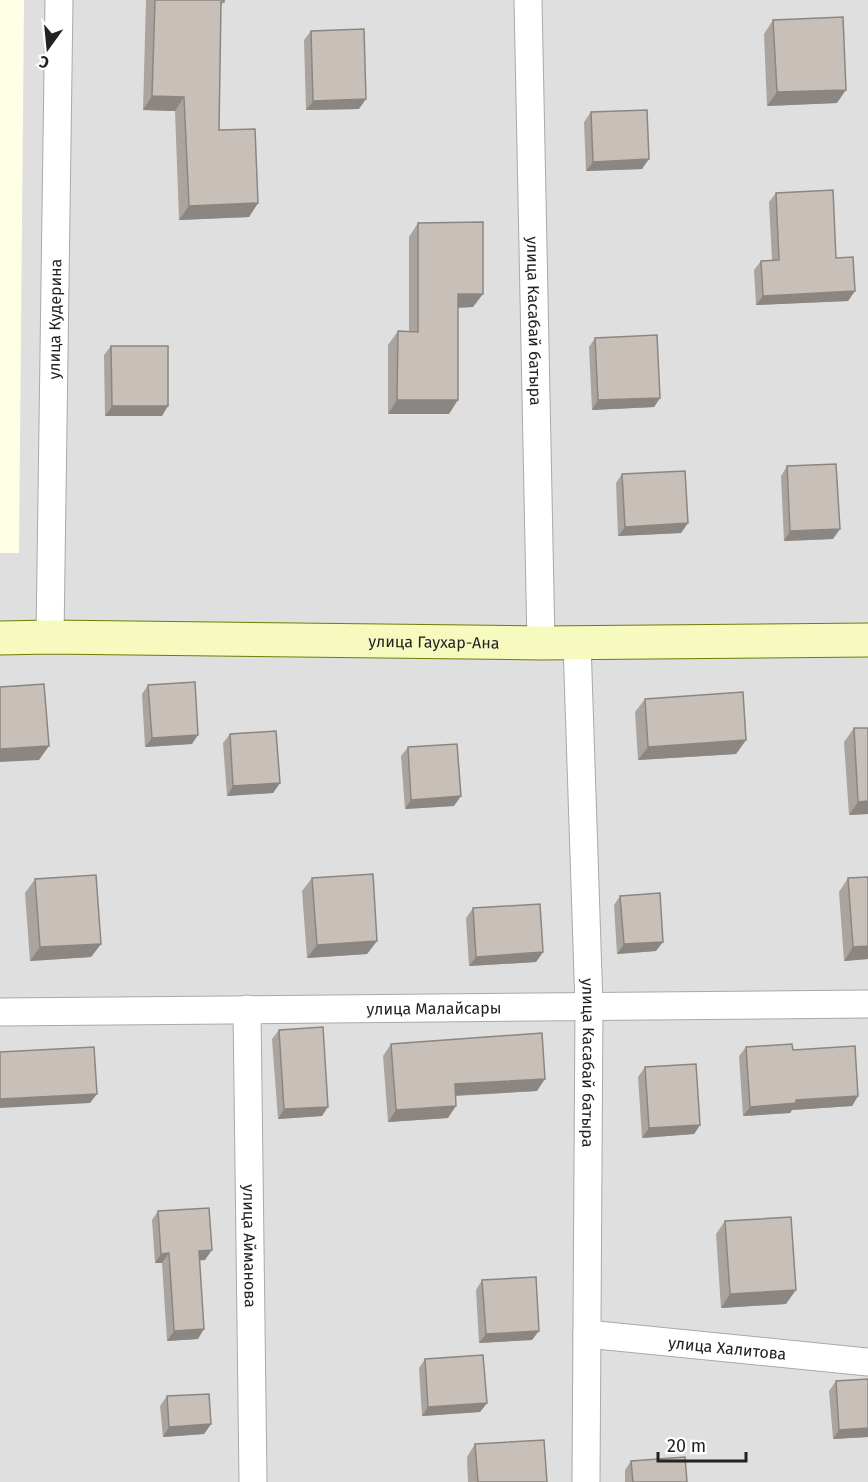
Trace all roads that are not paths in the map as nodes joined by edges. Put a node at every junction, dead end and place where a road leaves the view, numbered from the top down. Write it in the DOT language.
graph roads {
  1 [pos="59,0"];
  2 [pos="528,0"];
  3 [pos="50,637"];
  4 [pos="0,638"];
  5 [pos="868,640"];
  6 [pos="541,643"];
  7 [pos="577,644"];
  8 [pos="868,1004"];
  9 [pos="589,1006"];
  10 [pos="247,1009"];
  11 [pos="0,1012"];
  12 [pos="587,1334"];
  13 [pos="868,1362"];
  14 [pos="253,1482"];
  15 [pos="586,1482"];
  1 -- 3 [label="street, улица Кудерина"];
  2 -- 6 [label="street, улица Касабай батыра"];
  3 -- 4 [label="street, улица Гаухар-Ана"];
  3 -- 6 [label="street, улица Гаухар-Ана"];
  5 -- 7 [label="street, улица Гаухар-Ана"];
  6 -- 7 [label="street, улица Гаухар-Ана"];
  7 -- 9 [label="street, улица Касабай батыра"];
  8 -- 9 [label="street, улица Малайсары"];
  9 -- 10 [label="street, улица Малайсары"];
  9 -- 12 [label="street, улица Касабай батыра"];
  10 -- 11 [label="street, улица Малайсары"];
  10 -- 14 [label="street, улица Айманова"];
  12 -- 13 [label="street, улица Халитова"];
  12 -- 15 [label="street, улица Касабай батыра"];
}
